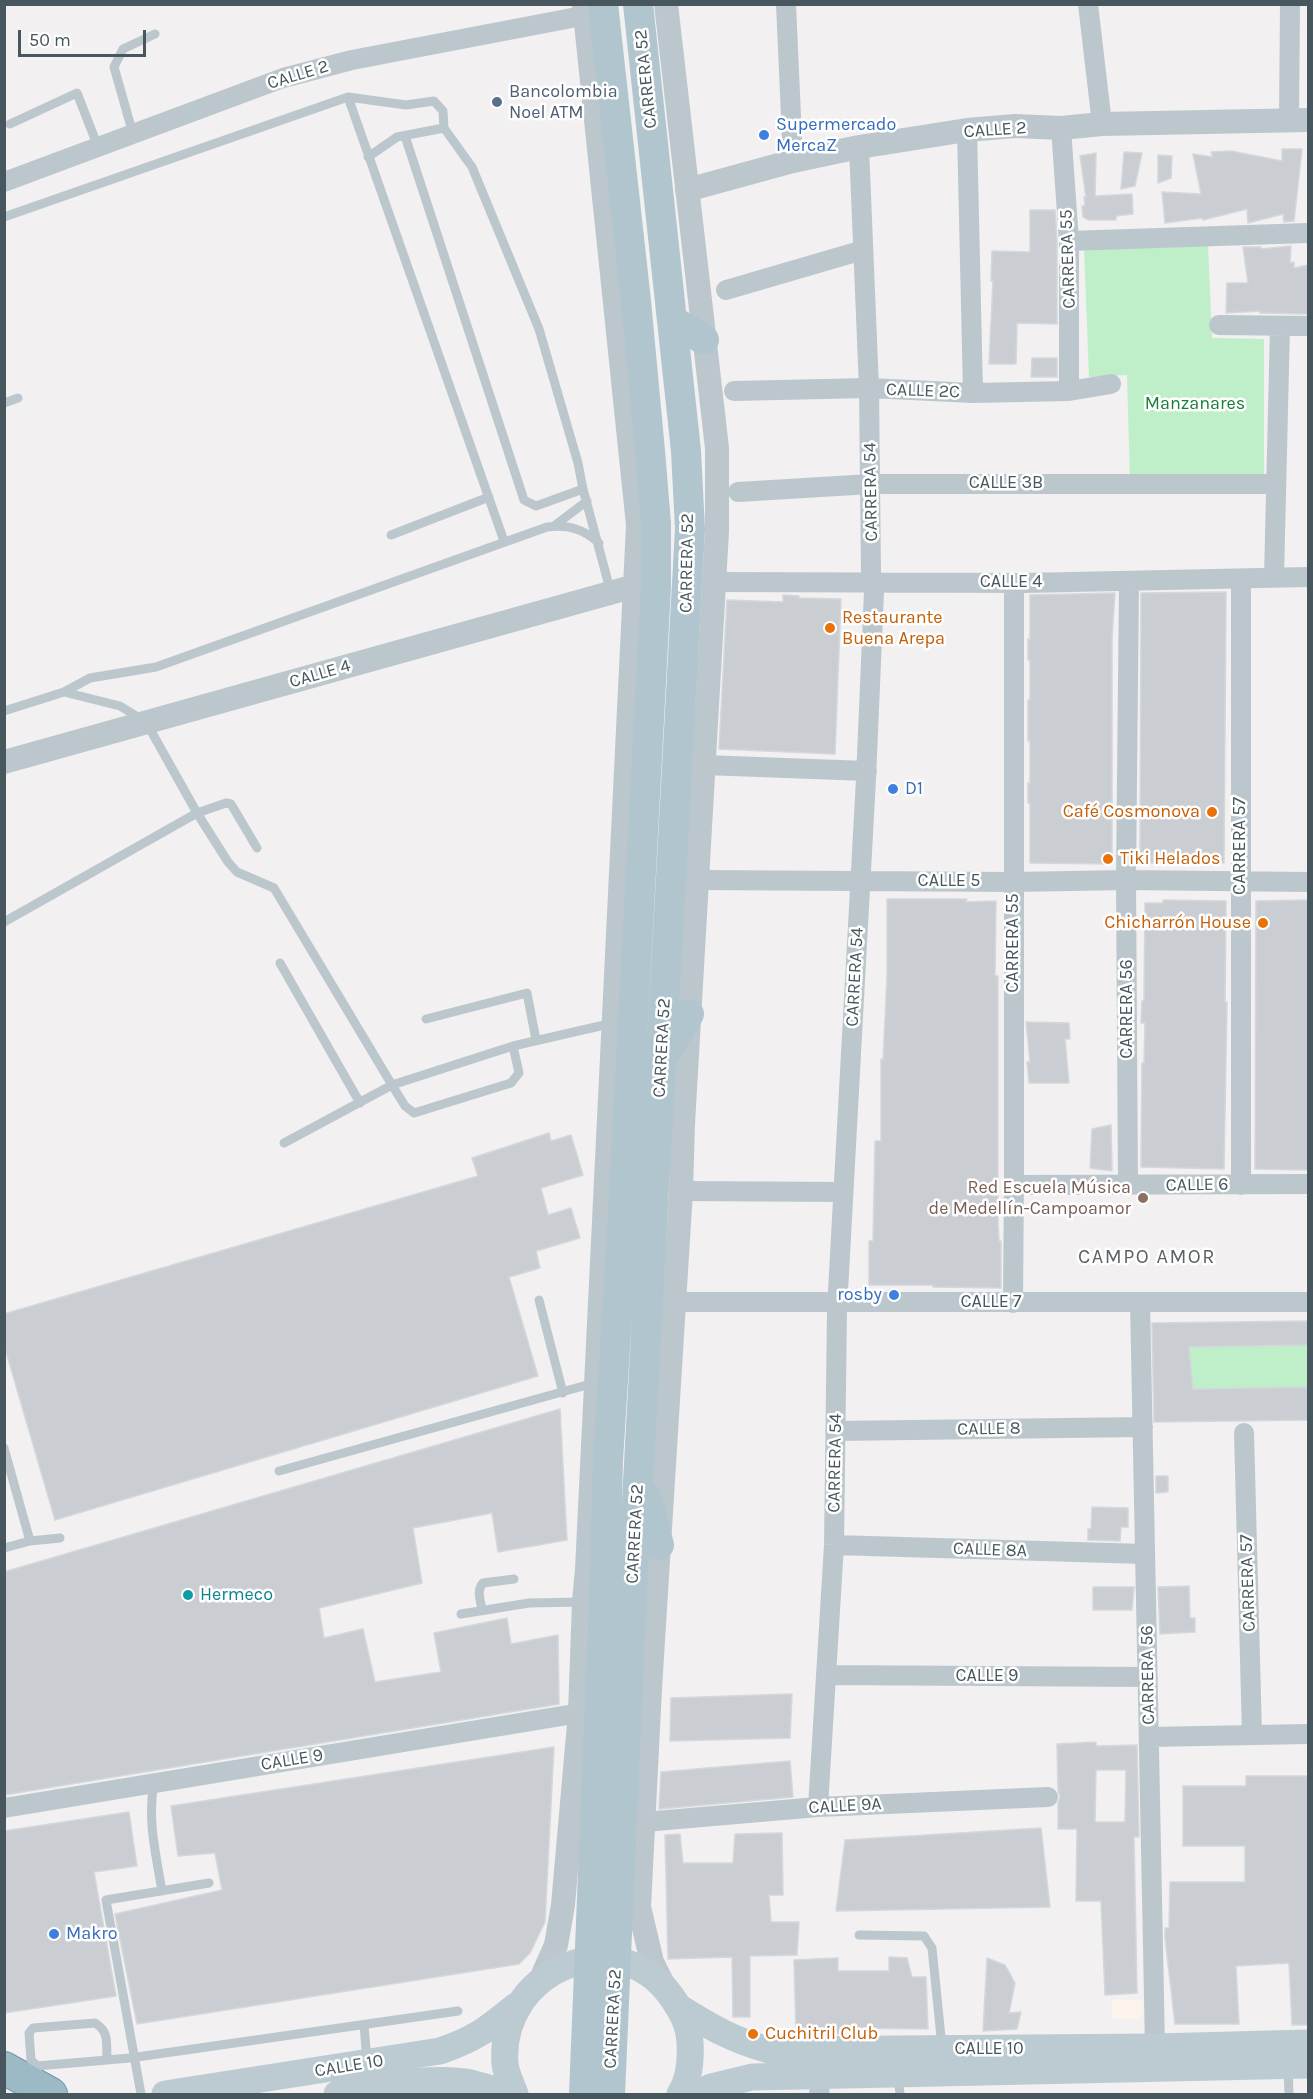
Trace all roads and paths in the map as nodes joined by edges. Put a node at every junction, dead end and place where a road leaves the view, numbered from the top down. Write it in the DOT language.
graph roads {
  1 [pos="638,4"];
  2 [pos="666,4"];
  3 [pos="786,4"];
  4 [pos="1088,4"];
  5 [pos="1290,4"];
  6 [pos="594,9"];
  7 [pos="155,34"];
  8 [pos="348,97"];
  9 [pos="1299,119"];
  10 [pos="10,124"];
  11 [pos="1102,124"];
  12 [pos="444,128"];
  13 [pos="1060,128"];
  14 [pos="968,130"];
  15 [pos="133,134"];
  16 [pos="405,136"];
  17 [pos="98,147"];
  18 [pos="859,147"];
  19 [pos="368,157"];
  20 [pos="794,162"];
  21 [pos="4,182"];
  22 [pos="687,190"];
  23 [pos="4,217"];
  24 [pos="1308,233"];
  25 [pos="1069,241"];
  26 [pos="864,250"];
  27 [pos="726,290"];
  28 [pos="626,309"];
  29 [pos="672,320"];
  30 [pos="1219,326"];
  31 [pos="1280,326"];
  32 [pos="1308,326"];
  33 [pos="704,340"];
  34 [pos="1111,384"];
  35 [pos="869,388"];
  36 [pos="734,391"];
  37 [pos="1069,391"];
  38 [pos="973,393"];
  39 [pos="18,398"];
  40 [pos="4,403"];
  41 [pos="871,484"];
  42 [pos="1275,484"];
  43 [pos="583,489"];
  44 [pos="738,492"];
  45 [pos="489,497"];
  46 [pos="587,501"];
  47 [pos="554,526"];
  48 [pos="391,535"];
  49 [pos="504,541"];
  50 [pos="599,543"];
  51 [pos="1274,577"];
  52 [pos="1308,577"];
  53 [pos="1241,579"];
  54 [pos="1129,581"];
  55 [pos="713,582"];
  56 [pos="873,582"];
  57 [pos="1014,583"];
  58 [pos="635,586"];
  59 [pos="611,593"];
  60 [pos="64,692"];
  61 [pos="4,711"];
  62 [pos="146,723"];
  63 [pos="4,762"];
  64 [pos="704,765"];
  65 [pos="867,771"];
  66 [pos="197,813"];
  67 [pos="257,848"];
  68 [pos="698,880"];
  69 [pos="1126,880"];
  70 [pos="860,881"];
  71 [pos="1013,882"];
  72 [pos="1240,882"];
  73 [pos="1308,882"];
  74 [pos="4,922"];
  75 [pos="280,963"];
  76 [pos="689,1014"];
  77 [pos="426,1019"];
  78 [pos="613,1023"];
  79 [pos="536,1040"];
  80 [pos="513,1046"];
  81 [pos="662,1060"];
  82 [pos="392,1085"];
  83 [pos="360,1103"];
  84 [pos="284,1143"];
  85 [pos="1308,1184"];
  86 [pos="1014,1185"];
  87 [pos="1128,1185"];
  88 [pos="1241,1185"];
  89 [pos="681,1191"];
  90 [pos="843,1192"];
  91 [pos="611,1258"];
  92 [pos="539,1300"];
  93 [pos="673,1302"];
  94 [pos="838,1302"];
  95 [pos="1012,1302"];
  96 [pos="1140,1302"];
  97 [pos="1308,1302"];
  98 [pos="595,1383"];
  99 [pos="562,1393"];
  100 [pos="1143,1427"];
  101 [pos="835,1431"];
  102 [pos="1244,1433"];
  103 [pos="4,1448"];
  104 [pos="608,1460"];
  105 [pos="639,1468"];
  106 [pos="279,1472"];
  107 [pos="60,1538"];
  108 [pos="30,1541"];
  109 [pos="659,1545"];
  110 [pos="834,1545"];
  111 [pos="4,1548"];
  112 [pos="1145,1554"];
  113 [pos="587,1569"];
  114 [pos="514,1579"];
  115 [pos="606,1605"];
  116 [pos="482,1610"];
  117 [pos="461,1614"];
  118 [pos="826,1675"];
  119 [pos="1148,1677"];
  120 [pos="580,1713"];
  121 [pos="1252,1734"];
  122 [pos="1308,1734"];
  123 [pos="1149,1737"];
  124 [pos="154,1783"];
  125 [pos="1048,1797"];
  126 [pos="818,1807"];
  127 [pos="4,1808"];
  128 [pos="644,1822"];
  129 [pos="209,1883"];
  130 [pos="162,1890"];
  131 [pos="563,1905"];
  132 [pos="639,1907"];
  133 [pos="859,1935"];
  134 [pos="541,1979"];
  135 [pos="673,1998"];
  136 [pos="519,2003"];
  137 [pos="458,2011"];
  138 [pos="364,2025"];
  139 [pos="1308,2043"];
  140 [pos="1155,2047"];
  141 [pos="942,2049"];
  142 [pos="135,2057"];
  143 [pos="106,2060"];
  144 [pos="368,2063"];
  145 [pos="1299,2065"];
  146 [pos="4,2068"];
  147 [pos="899,2084"];
  148 [pos="820,2085"];
  149 [pos="398,2090"];
  150 [pos="709,2092"];
  151 [pos="51,2094"];
  152 [pos="141,2094"];
  153 [pos="165,2094"];
  154 [pos="337,2094"];
  155 [pos="513,2094"];
  156 [pos="584,2094"];
  157 [pos="610,2094"];
  158 [pos="680,2094"];
  159 [pos="1289,2094"];
  1 -- 29 [label="main road, CARRERA 52"];
  2 -- 22 [label="street, CARRERA 52"];
  3 -- 20 [label="street"];
  4 -- 11 [label="street"];
  5 -- 9 [label="street"];
  6 -- 15 [label="street, CALLE 2"];
  6 -- 28 [label="main road, CARRERA 52"];
  7 -- 15 [label="lane"];
  8 -- 12 [label="lane"];
  8 -- 19 [label="lane"];
  8 -- 23 [label="lane"];
  9 -- 11 [label="street, CALLE 2"];
  10 -- 17 [label="lane"];
  11 -- 13 [label="street, CALLE 2"];
  12 -- 16 [label="lane"];
  12 -- 43 [label="lane"];
  13 -- 14 [label="street, CALLE 2"];
  13 -- 25 [label="street, CARRERA 55"];
  14 -- 18 [label="street, CALLE 2"];
  14 -- 38 [label="street"];
  15 -- 17 [label="street, CALLE 2"];
  16 -- 19 [label="lane"];
  16 -- 43 [label="lane"];
  17 -- 21 [label="street, CALLE 2"];
  18 -- 20 [label="street, CALLE 2"];
  18 -- 26 [label="street, CARRERA 54"];
  19 -- 45 [label="lane"];
  20 -- 22 [label="street, CALLE 2"];
  22 -- 33 [label="street, CARRERA 52"];
  24 -- 25 [label="street"];
  25 -- 37 [label="street, CARRERA 55"];
  26 -- 27 [label="street"];
  26 -- 35 [label="street, CARRERA 54"];
  28 -- 58 [label="street, CARRERA 52"];
  28 -- 91 [label="main road, CARRERA 52"];
  29 -- 33 [label="main road"];
  29 -- 81 [label="main road, CARRERA 52"];
  30 -- 31 [label="street"];
  31 -- 32 [label="street"];
  31 -- 42 [label="street"];
  33 -- 55 [label="street, CARRERA 52"];
  34 -- 37 [label="street, CALLE 2C"];
  35 -- 36 [label="street, CALLE 2C"];
  35 -- 38 [label="street, CALLE 2C"];
  35 -- 41 [label="street, CARRERA 54"];
  37 -- 38 [label="street, CALLE 2C"];
  39 -- 40 [label="lane"];
  41 -- 42 [label="street, CALLE 3B"];
  41 -- 44 [label="street, CALLE 3B"];
  41 -- 56 [label="street, CARRERA 54"];
  42 -- 51 [label="street"];
  43 -- 46 [label="lane"];
  45 -- 48 [label="lane"];
  45 -- 49 [label="lane"];
  46 -- 47 [label="lane"];
  46 -- 50 [label="lane"];
  47 -- 49 [label="lane"];
  47 -- 50 [label="lane"];
  49 -- 60 [label="lane"];
  50 -- 59 [label="lane"];
  51 -- 52 [label="street, CALLE 4"];
  51 -- 53 [label="street, CALLE 4"];
  53 -- 54 [label="street, CALLE 4"];
  53 -- 72 [label="street, CARRERA 57"];
  54 -- 57 [label="street, CALLE 4"];
  54 -- 69 [label="street, CARRERA 56"];
  55 -- 56 [label="street, CALLE 4"];
  55 -- 64 [label="street, CARRERA 52"];
  56 -- 57 [label="street, CALLE 4"];
  56 -- 65 [label="street, CARRERA 54"];
  57 -- 71 [label="street, CARRERA 55"];
  58 -- 59 [label="street, CALLE 4"];
  58 -- 78 [label="street, CARRERA 52"];
  59 -- 62 [label="street, CALLE 4"];
  60 -- 61 [label="lane"];
  60 -- 62 [label="lane"];
  62 -- 63 [label="street, CALLE 4"];
  62 -- 66 [label="lane"];
  64 -- 65 [label="street"];
  64 -- 68 [label="street, CARRERA 52"];
  65 -- 70 [label="street, CARRERA 54"];
  66 -- 67 [label="lane"];
  66 -- 74 [label="lane"];
  66 -- 82 [label="lane"];
  68 -- 70 [label="street, CALLE 5"];
  68 -- 76 [label="street, CARRERA 52"];
  69 -- 71 [label="street, CALLE 5"];
  69 -- 72 [label="street, CALLE 5"];
  69 -- 87 [label="street, CARRERA 56"];
  70 -- 71 [label="street, CALLE 5"];
  70 -- 90 [label="street, CARRERA 54"];
  71 -- 86 [label="street, CARRERA 55"];
  72 -- 73 [label="street, CALLE 5"];
  72 -- 88 [label="street, CARRERA 57"];
  75 -- 83 [label="lane"];
  76 -- 81 [label="main road"];
  76 -- 89 [label="street, CARRERA 52"];
  77 -- 79 [label="lane"];
  78 -- 79 [label="lane"];
  78 -- 91 [label="street, CARRERA 52"];
  79 -- 80 [label="lane"];
  80 -- 82 [label="lane"];
  80 -- 82 [label="lane"];
  81 -- 105 [label="main road, CARRERA 52"];
  82 -- 83 [label="lane"];
  83 -- 84 [label="lane"];
  85 -- 88 [label="street, CALLE 6"];
  86 -- 87 [label="street, CALLE 6"];
  86 -- 95 [label="street, CARRERA 55"];
  87 -- 88 [label="street, CALLE 6"];
  89 -- 90 [label="street"];
  89 -- 93 [label="street, CARRERA 52"];
  90 -- 94 [label="street, CARRERA 54"];
  91 -- 98 [label="street, CARRERA 52"];
  91 -- 104 [label="main road, CARRERA 52"];
  92 -- 99 [label="lane"];
  93 -- 94 [label="street, CALLE 7"];
  93 -- 109 [label="street, CARRERA 52"];
  94 -- 95 [label="street, CALLE 7"];
  94 -- 101 [label="street, CARRERA 54"];
  95 -- 96 [label="street, CALLE 7"];
  96 -- 97 [label="street, CALLE 7"];
  96 -- 100 [label="street, CARRERA 56"];
  98 -- 99 [label="lane"];
  98 -- 113 [label="street, CARRERA 52"];
  99 -- 106 [label="lane"];
  100 -- 101 [label="street, CALLE 8"];
  100 -- 112 [label="street, CARRERA 56"];
  101 -- 110 [label="street, CARRERA 54"];
  102 -- 121 [label="street, CARRERA 57"];
  103 -- 108 [label="lane"];
  104 -- 113 [label="main road"];
  104 -- 115 [label="main road, CARRERA 52"];
  105 -- 109 [label="main road"];
  105 -- 115 [label="main road, CARRERA 52"];
  107 -- 108 [label="lane"];
  108 -- 111 [label="lane"];
  109 -- 128 [label="street, CARRERA 52"];
  110 -- 112 [label="street, CALLE 8A"];
  110 -- 118 [label="street, CARRERA 54"];
  112 -- 119 [label="street, CARRERA 56"];
  113 -- 115 [label="street, CARRERA 52"];
  114 -- 116 [label="lane"];
  115 -- 116 [label="lane"];
  115 -- 120 [label="street, CARRERA 52"];
  115 -- 156 [label="main road, CARRERA 52, bridge"];
  115 -- 157 [label="main road, CARRERA 52, bridge"];
  116 -- 117 [label="lane"];
  118 -- 119 [label="street, CALLE 9"];
  118 -- 126 [label="street, CARRERA 54"];
  119 -- 123 [label="street, CARRERA 56"];
  120 -- 124 [label="street, CALLE 9"];
  120 -- 131 [label="street, CARRERA 52"];
  121 -- 122 [label="street"];
  121 -- 123 [label="street"];
  123 -- 140 [label="street, CARRERA 56"];
  124 -- 127 [label="street, CALLE 9"];
  124 -- 130 [label="lane"];
  125 -- 126 [label="street, CALLE 9A"];
  126 -- 128 [label="street, CALLE 9A"];
  128 -- 132 [label="street, CARRERA 52"];
  129 -- 130 [label="lane"];
  130 -- 142 [label="lane"];
  131 -- 132 [label="street"];
  131 -- 134 [label="street, CARRERA 52"];
  132 -- 135 [label="street, CARRERA 52"];
  133 -- 141 [label="lane"];
  134 -- 135 [label="main road, CALLE 10"];
  134 -- 136 [label="main road, CALLE 10"];
  135 -- 141 [label="main road, CALLE 10"];
  135 -- 158 [label="main road"];
  136 -- 144 [label="main road, CALLE 10"];
  136 -- 155 [label="main road"];
  137 -- 138 [label="lane"];
  138 -- 142 [label="lane"];
  138 -- 144 [label="lane"];
  139 -- 140 [label="main road, CALLE 10"];
  140 -- 141 [label="main road, CALLE 10"];
  142 -- 143 [label="lane"];
  142 -- 152 [label="lane"];
  143 -- 143 [label="lane"];
  144 -- 153 [label="main road, CALLE 10"];
  145 -- 147 [label="main road, CALLE 10"];
  145 -- 159 [label="lane"];
  146 -- 151 [label="highway"];
  147 -- 148 [label="main road, CALLE 10"];
  148 -- 150 [label="main road, CALLE 10"];
  149 -- 154 [label="main road, CALLE 10"];
  149 -- 155 [label="main road, CALLE 10"];
}
